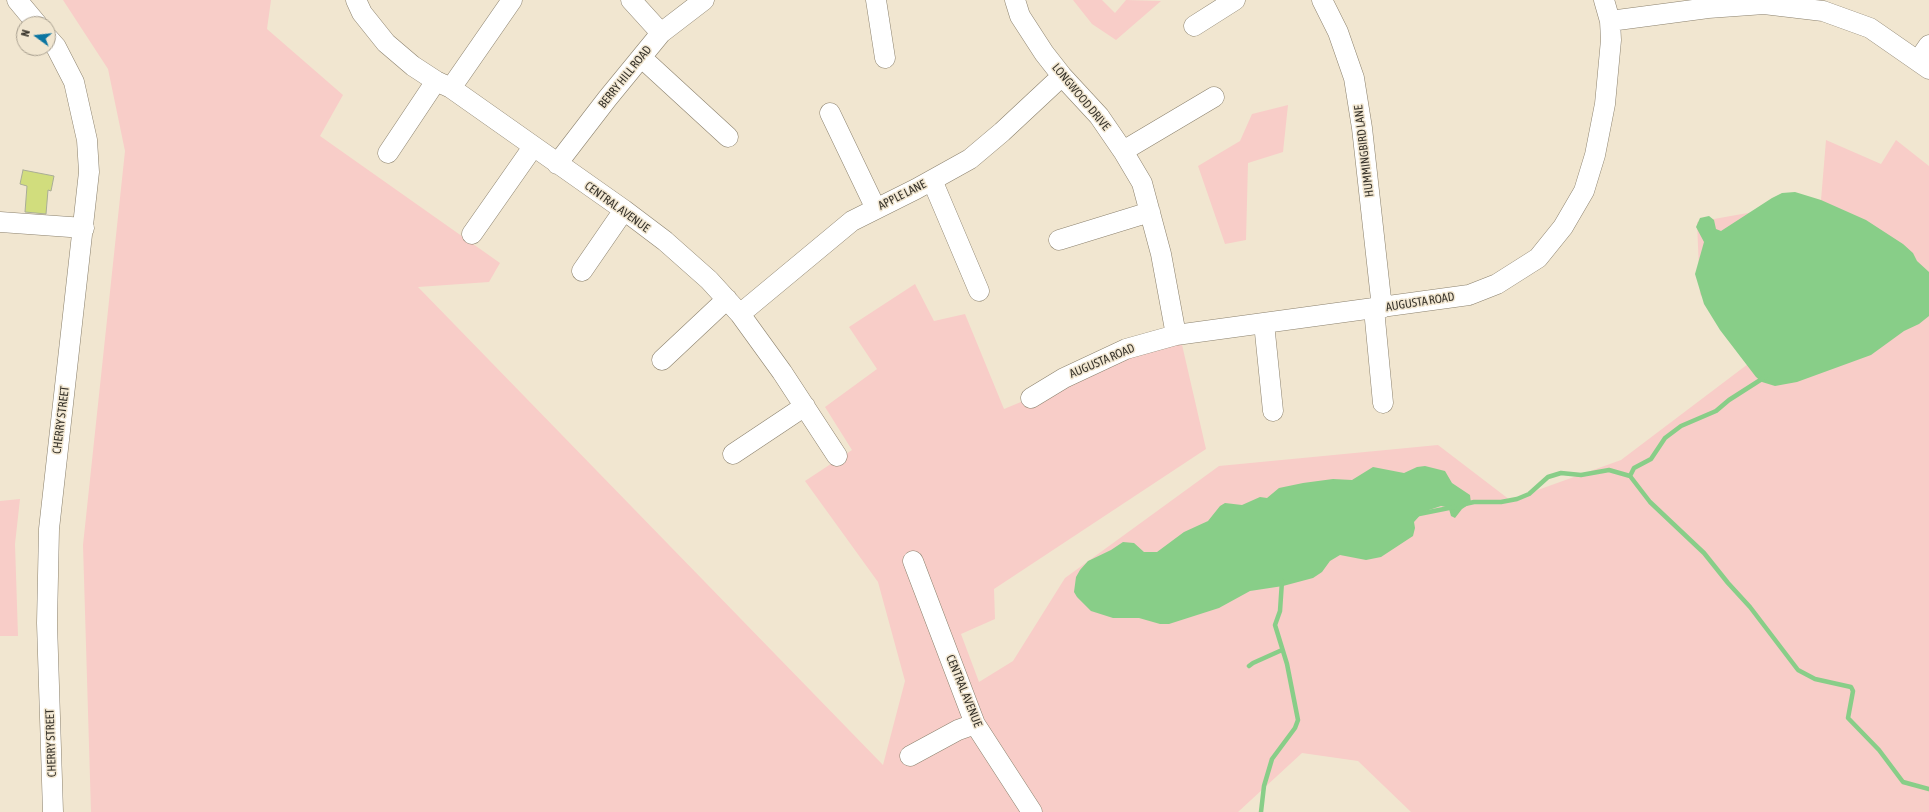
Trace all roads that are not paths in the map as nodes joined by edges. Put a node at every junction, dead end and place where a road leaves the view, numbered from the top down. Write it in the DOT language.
graph roads {
  1 [pos="17,0"];
  2 [pos="356,0"];
  3 [pos="512,0"];
  4 [pos="631,0"];
  5 [pos="704,0"];
  6 [pos="876,0"];
  7 [pos="1015,0"];
  8 [pos="1235,0"];
  9 [pos="1322,0"];
  10 [pos="1604,0"];
  11 [pos="1824,5"];
  12 [pos="30,16"];
  13 [pos="1610,21"];
  14 [pos="1194,26"];
  15 [pos="661,33"];
  16 [pos="1929,44"];
  17 [pos="56,47"];
  18 [pos="642,58"];
  19 [pos="885,58"];
  20 [pos="1923,65"];
  21 [pos="1062,76"];
  22 [pos="444,84"];
  23 [pos="1214,97"];
  24 [pos="830,113"];
  25 [pos="728,137"];
  26 [pos="533,146"];
  27 [pos="1123,151"];
  28 [pos="388,153"];
  29 [pos="557,164"];
  30 [pos="932,180"];
  31 [pos="876,209"];
  32 [pos="624,210"];
  33 [pos="1150,212"];
  34 [pos="0,222"];
  35 [pos="84,228"];
  36 [pos="472,234"];
  37 [pos="1059,240"];
  38 [pos="582,271"];
  39 [pos="979,291"];
  40 [pos="734,306"];
  41 [pos="1378,309"];
  42 [pos="1264,323"];
  43 [pos="1176,335"];
  44 [pos="662,360"];
  45 [pos="1031,398"];
  46 [pos="1383,403"];
  47 [pos="805,406"];
  48 [pos="1273,411"];
  49 [pos="733,454"];
  50 [pos="837,456"];
  51 [pos="913,561"];
  52 [pos="975,724"];
  53 [pos="910,756"];
  54 [pos="53,812"];
  55 [pos="1032,812"];
  1 -- 12 [label="street"];
  2 -- 22 [label="street, CENTRAL AVENUE"];
  3 -- 22 [label="street"];
  4 -- 15 [label="street"];
  5 -- 15 [label="street, BERRY HILL ROAD"];
  6 -- 19 [label="street"];
  7 -- 21 [label="street, LONGWOOD DRIVE"];
  8 -- 14 [label="street"];
  9 -- 41 [label="street, HUMMINGBIRD LANE"];
  10 -- 13 [label="street, AUGUSTA ROAD"];
  11 -- 13 [label="street"];
  11 -- 20 [label="street"];
  13 -- 41 [label="street, AUGUSTA ROAD"];
  15 -- 18 [label="street, BERRY HILL ROAD"];
  16 -- 20 [label="street"];
  17 -- 35 [label="street, CHERRY STREET"];
  18 -- 25 [label="street"];
  18 -- 29 [label="street, BERRY HILL ROAD"];
  21 -- 27 [label="street, LONGWOOD DRIVE"];
  21 -- 30 [label="street, APPLE LANE"];
  22 -- 26 [label="street, CENTRAL AVENUE"];
  22 -- 28 [label="street"];
  23 -- 27 [label="street"];
  24 -- 31 [label="street"];
  26 -- 29 [label="street, CENTRAL AVENUE"];
  26 -- 36 [label="street"];
  27 -- 33 [label="street, LONGWOOD DRIVE"];
  29 -- 32 [label="street, CENTRAL AVENUE"];
  30 -- 31 [label="street, APPLE LANE"];
  30 -- 39 [label="street"];
  31 -- 40 [label="street, APPLE LANE"];
  32 -- 38 [label="street"];
  32 -- 40 [label="street, CENTRAL AVENUE"];
  33 -- 37 [label="street"];
  33 -- 43 [label="street, LONGWOOD DRIVE"];
  34 -- 35 [label="street"];
  35 -- 54 [label="street, CHERRY STREET"];
  40 -- 44 [label="street, APPLE LANE"];
  40 -- 47 [label="street, CENTRAL AVENUE"];
  41 -- 42 [label="street, AUGUSTA ROAD"];
  41 -- 46 [label="street, HUMMINGBIRD LANE"];
  42 -- 43 [label="street, AUGUSTA ROAD"];
  42 -- 48 [label="street"];
  43 -- 45 [label="street, AUGUSTA ROAD"];
  47 -- 49 [label="street"];
  47 -- 50 [label="street, CENTRAL AVENUE"];
  51 -- 52 [label="street, CENTRAL AVENUE"];
  52 -- 53 [label="street"];
  52 -- 55 [label="street, CENTRAL AVENUE"];
}
